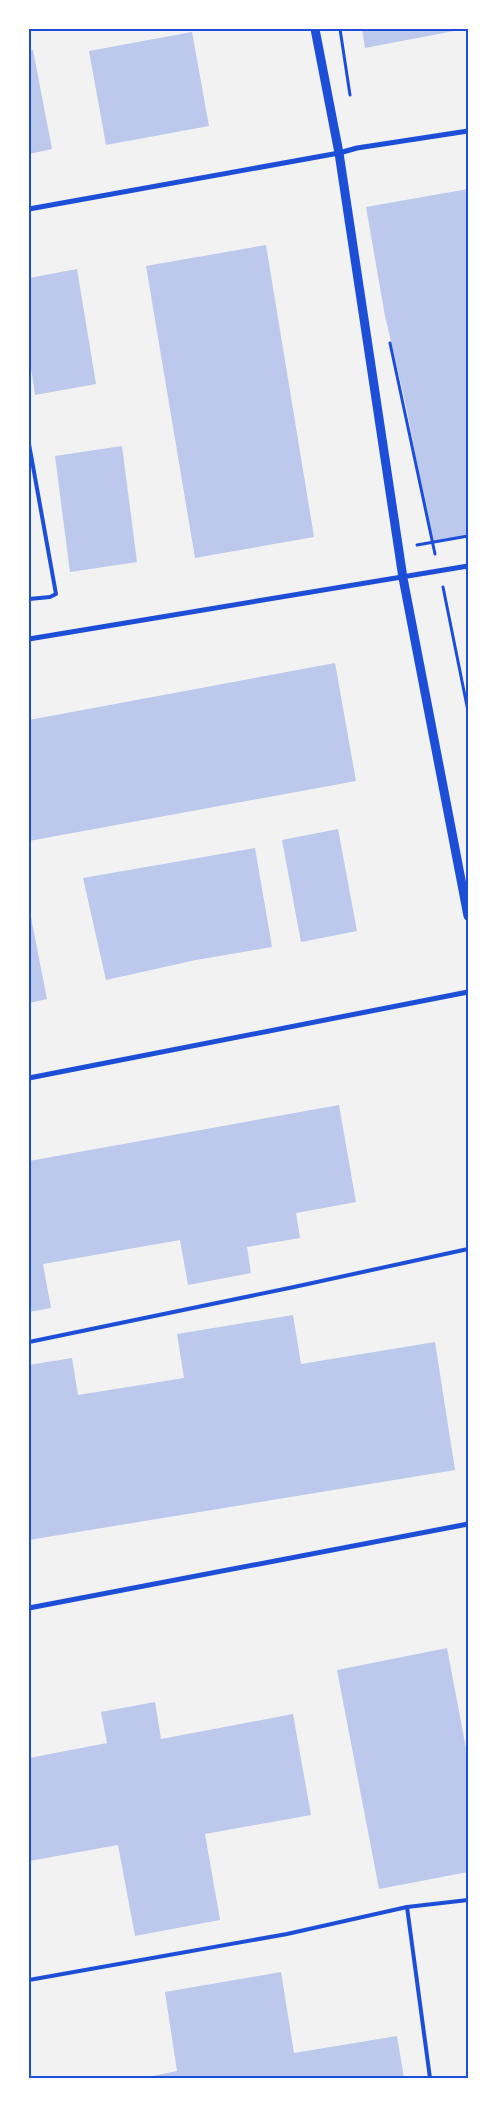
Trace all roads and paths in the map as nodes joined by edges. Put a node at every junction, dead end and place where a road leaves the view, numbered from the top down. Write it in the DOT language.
graph roads {
  1 [pos="315,29"];
  2 [pos="340,29"];
  3 [pos="351,98"];
  4 [pos="468,131"];
  5 [pos="339,153"];
  6 [pos="29,209"];
  7 [pos="388,334"];
  8 [pos="29,444"];
  9 [pos="468,536"];
  10 [pos="432,542"];
  11 [pos="399,548"];
  12 [pos="468,566"];
  13 [pos="438,571"];
  14 [pos="403,578"];
  15 [pos="29,599"];
  16 [pos="29,639"];
  17 [pos="468,711"];
  18 [pos="468,916"];
  19 [pos="468,992"];
  20 [pos="29,1078"];
  21 [pos="468,1249"];
  22 [pos="29,1342"];
  23 [pos="468,1524"];
  24 [pos="29,1608"];
  25 [pos="468,1900"];
  26 [pos="407,1907"];
  27 [pos="29,1980"];
  28 [pos="430,2078"];
  1 -- 5 [label="street"];
  2 -- 3 [label="path"];
  4 -- 5 [label="street"];
  5 -- 6 [label="street"];
  5 -- 11 [label="street"];
  7 -- 10 [label="path"];
  8 -- 15 [label="lane"];
  9 -- 10 [label="path"];
  10 -- 11 [label="path"];
  10 -- 13 [label="path"];
  11 -- 14 [label="street"];
  12 -- 13 [label="street"];
  13 -- 14 [label="street"];
  13 -- 17 [label="path"];
  14 -- 16 [label="street"];
  14 -- 18 [label="street"];
  19 -- 20 [label="street"];
  21 -- 22 [label="lane"];
  23 -- 24 [label="street"];
  25 -- 26 [label="lane"];
  26 -- 27 [label="lane"];
  26 -- 28 [label="lane"];
}
